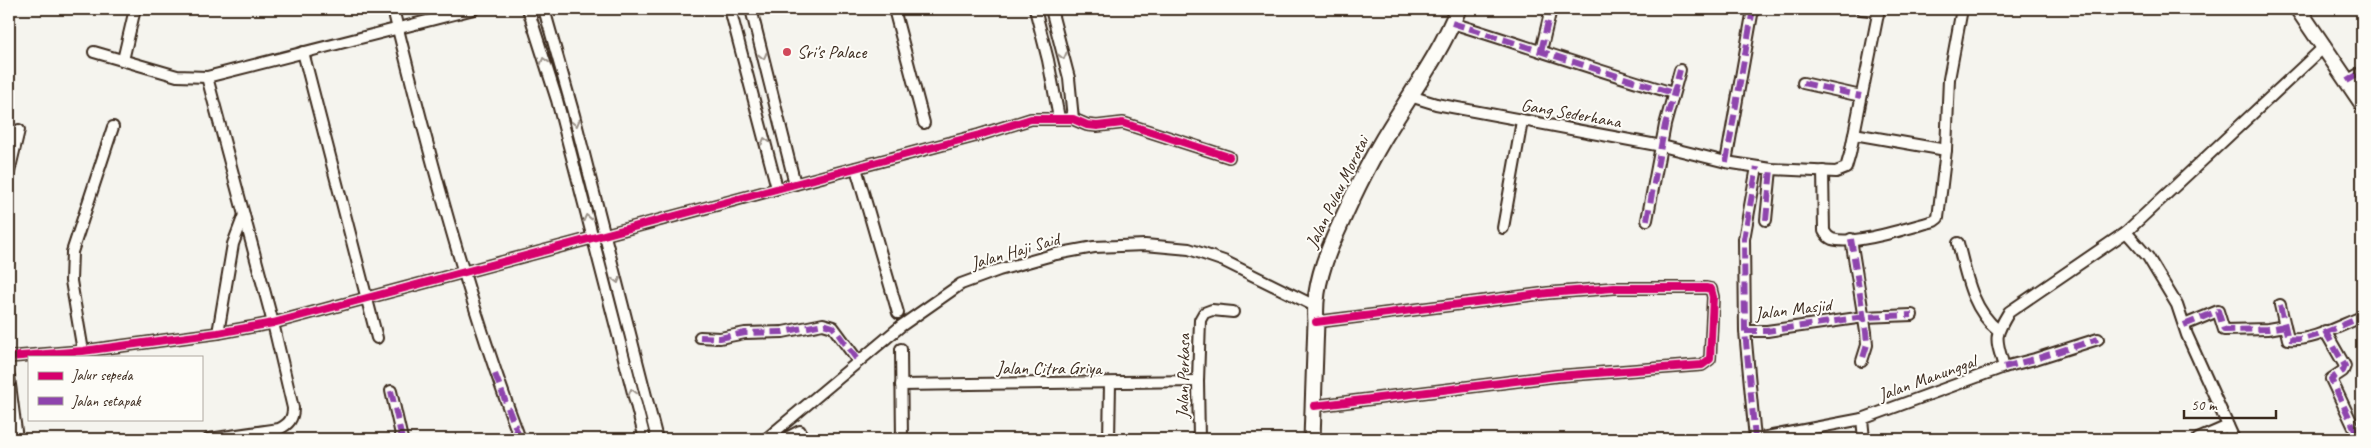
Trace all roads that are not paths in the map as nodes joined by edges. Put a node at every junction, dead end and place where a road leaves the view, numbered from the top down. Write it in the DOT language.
graph roads {
  1 [pos="135,9"];
  2 [pos="393,9"];
  3 [pos="474,9"];
  4 [pos="528,9"];
  5 [pos="544,9"];
  6 [pos="730,9"];
  7 [pos="751,9"];
  8 [pos="894,9"];
  9 [pos="1035,9"];
  10 [pos="1051,9"];
  11 [pos="1458,9"];
  12 [pos="1552,9"];
  13 [pos="1754,9"];
  14 [pos="1861,9"];
  15 [pos="1962,9"];
  16 [pos="2298,9"];
  17 [pos="1878,10"];
  18 [pos="1452,23"];
  19 [pos="398,30"];
  20 [pos="2324,47"];
  21 [pos="1541,51"];
  22 [pos="94,52"];
  23 [pos="303,52"];
  24 [pos="123,60"];
  25 [pos="1680,70"];
  26 [pos="2362,72"];
  27 [pos="206,77"];
  28 [pos="2347,81"];
  29 [pos="1803,83"];
  30 [pos="1672,93"];
  31 [pos="1410,96"];
  32 [pos="1861,96"];
  33 [pos="2362,103"];
  34 [pos="1059,118"];
  35 [pos="1073,119"];
  36 [pos="1522,121"];
  37 [pos="924,123"];
  38 [pos="113,127"];
  39 [pos="19,130"];
  40 [pos="1854,134"];
  41 [pos="1662,146"];
  42 [pos="1946,150"];
  43 [pos="1229,157"];
  44 [pos="1726,162"];
  45 [pos="1757,167"];
  46 [pos="856,168"];
  47 [pos="1771,169"];
  48 [pos="1823,171"];
  49 [pos="9,172"];
  50 [pos="795,184"];
  51 [pos="778,188"];
  52 [pos="244,215"];
  53 [pos="1647,220"];
  54 [pos="1766,220"];
  55 [pos="1504,228"];
  56 [pos="2126,232"];
  57 [pos="605,235"];
  58 [pos="592,237"];
  59 [pos="1851,239"];
  60 [pos="1958,243"];
  61 [pos="462,274"];
  62 [pos="365,298"];
  63 [pos="2280,305"];
  64 [pos="1314,306"];
  65 [pos="898,312"];
  66 [pos="1233,312"];
  67 [pos="1912,315"];
  68 [pos="1864,317"];
  69 [pos="2362,317"];
  70 [pos="1316,322"];
  71 [pos="273,323"];
  72 [pos="2184,325"];
  73 [pos="2285,326"];
  74 [pos="1998,330"];
  75 [pos="1745,331"];
  76 [pos="2325,331"];
  77 [pos="218,333"];
  78 [pos="700,337"];
  79 [pos="377,338"];
  80 [pos="2098,338"];
  81 [pos="901,348"];
  82 [pos="83,351"];
  83 [pos="9,356"];
  84 [pos="858,361"];
  85 [pos="1862,361"];
  86 [pos="2004,367"];
  87 [pos="9,377"];
  88 [pos="1198,381"];
  89 [pos="1110,383"];
  90 [pos="901,385"];
  91 [pos="391,391"];
  92 [pos="1314,406"];
  93 [pos="1862,420"];
  94 [pos="2228,426"];
  95 [pos="800,431"];
  96 [pos="17,439"];
  97 [pos="209,439"];
  98 [pos="402,439"];
  99 [pos="520,439"];
  100 [pos="645,439"];
  101 [pos="657,439"];
  102 [pos="766,439"];
  103 [pos="785,439"];
  104 [pos="902,439"];
  105 [pos="1109,439"];
  106 [pos="1199,439"];
  107 [pos="1312,439"];
  108 [pos="1755,439"];
  109 [pos="1864,439"];
  110 [pos="2198,439"];
  111 [pos="2234,439"];
  112 [pos="2350,439"];
  1 -- 24 [label="street"];
  2 -- 19 [label="street"];
  3 -- 19 [label="street"];
  58 -- 4 [label="street, one-way"];
  5 -- 57 [label="street, one-way"];
  51 -- 6 [label="street, one-way"];
  7 -- 50 [label="street, one-way"];
  8 -- 37 [label="street"];
  9 -- 34 [label="street"];
  10 -- 35 [label="street, one-way"];
  11 -- 18 [label="street, Jalan Pulau Morotai"];
  12 -- 21 [label="street"];
  13 -- 44 [label="street"];
  14 -- 17 [label="street, Gang Sederhana"];
  15 -- 42 [label="street"];
  16 -- 20 [label="street"];
  17 -- 32 [label="street, Gang Sederhana"];
  18 -- 21 [label="street"];
  18 -- 31 [label="street, Jalan Pulau Morotai"];
  19 -- 23 [label="street"];
  19 -- 61 [label="street"];
  20 -- 28 [label="street"];
  20 -- 56 [label="street"];
  21 -- 30 [label="street"];
  22 -- 24 [label="street"];
  23 -- 27 [label="street"];
  23 -- 62 [label="street"];
  24 -- 27 [label="street"];
  25 -- 30 [label="street"];
  26 -- 28 [label="street"];
  27 -- 52 [label="street"];
  28 -- 33 [label="street"];
  29 -- 32 [label="street"];
  30 -- 41 [label="street"];
  31 -- 36 [label="street, Gang Sederhana"];
  31 -- 64 [label="street, Jalan Pulau Morotai"];
  32 -- 40 [label="street, Gang Sederhana"];
  34 -- 35 [label="street"];
  34 -- 46 [label="street"];
  35 -- 43 [label="street"];
  36 -- 41 [label="street, Gang Sederhana"];
  36 -- 55 [label="street"];
  38 -- 82 [label="street"];
  39 -- 49 [label="street"];
  40 -- 42 [label="street"];
  40 -- 48 [label="street, Gang Sederhana"];
  41 -- 44 [label="street, Gang Sederhana"];
  41 -- 53 [label="street"];
  42 -- 59 [label="street"];
  44 -- 45 [label="street, Gang Sederhana"];
  45 -- 47 [label="street, Gang Sederhana"];
  45 -- 75 [label="street"];
  46 -- 50 [label="street"];
  46 -- 65 [label="street"];
  47 -- 48 [label="street, Gang Sederhana"];
  47 -- 54 [label="street"];
  48 -- 59 [label="street"];
  50 -- 51 [label="street"];
  51 -- 57 [label="street"];
  52 -- 71 [label="street"];
  52 -- 77 [label="street"];
  56 -- 72 [label="street"];
  56 -- 74 [label="street"];
  57 -- 58 [label="street"];
  57 -- 101 [label="street, one-way"];
  58 -- 61 [label="street"];
  100 -- 58 [label="street, one-way"];
  59 -- 68 [label="street"];
  60 -- 74 [label="street"];
  61 -- 62 [label="street"];
  61 -- 99 [label="street"];
  62 -- 71 [label="street"];
  62 -- 79 [label="street"];
  63 -- 73 [label="street"];
  64 -- 70 [label="street, Jalan Pulau Morotai"];
  64 -- 84 [label="street, Jalan Haji Said"];
  66 -- 88 [label="street, Jalan Perkasa"];
  67 -- 68 [label="street, Jalan Masjid"];
  68 -- 75 [label="street, Jalan Masjid"];
  68 -- 85 [label="street"];
  69 -- 76 [label="street"];
  70 -- 92 [label="street, Jalan Pulau Morotai"];
  70 -- 92 [label="street"];
  71 -- 77 [label="street"];
  71 -- 97 [label="street"];
  72 -- 73 [label="street"];
  72 -- 94 [label="street"];
  73 -- 76 [label="street"];
  74 -- 86 [label="street"];
  75 -- 108 [label="street, Jalan Masjid"];
  76 -- 112 [label="street"];
  77 -- 82 [label="street"];
  78 -- 84 [label="street"];
  80 -- 86 [label="street, Jalan Manunggal"];
  81 -- 90 [label="street"];
  82 -- 83 [label="street"];
  84 -- 102 [label="street, Jalan Haji Said"];
  86 -- 93 [label="street, Jalan Manunggal"];
  87 -- 96 [label="street"];
  88 -- 89 [label="street, Jalan Citra Griya"];
  88 -- 106 [label="street, Jalan Perkasa"];
  89 -- 90 [label="street, Jalan Citra Griya"];
  89 -- 105 [label="street"];
  90 -- 104 [label="street"];
  91 -- 98 [label="street"];
  92 -- 107 [label="street, Jalan Pulau Morotai"];
  93 -- 108 [label="street, Jalan Manunggal"];
  93 -- 109 [label="street, Jalan Manunggal"];
  94 -- 110 [label="street"];
  94 -- 111 [label="street"];
  95 -- 103 [label="street"];
}
